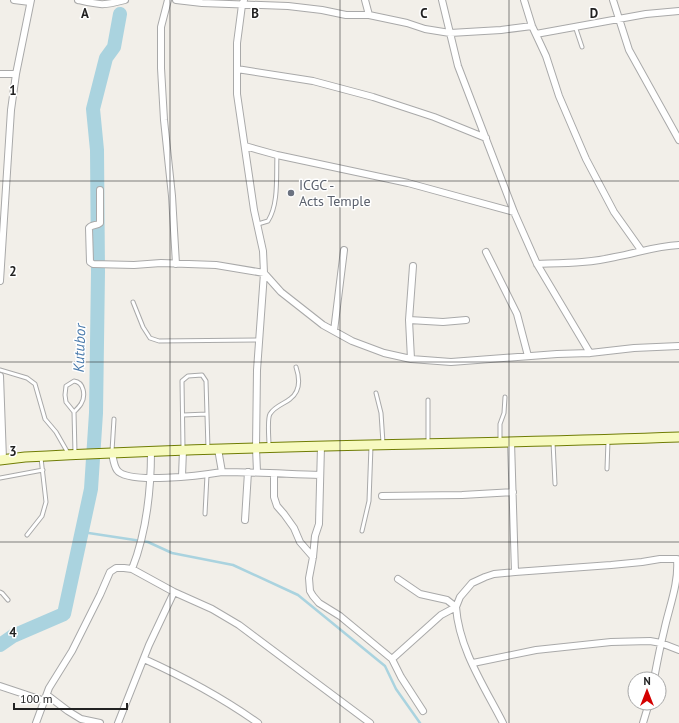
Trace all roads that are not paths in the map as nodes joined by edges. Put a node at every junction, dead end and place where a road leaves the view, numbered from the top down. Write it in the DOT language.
graph roads {
  1 [pos="14,0"];
  2 [pos="78,0"];
  3 [pos="125,0"];
  4 [pos="168,0"];
  5 [pos="176,0"];
  6 [pos="365,0"];
  7 [pos="442,0"];
  8 [pos="524,0"];
  9 [pos="613,0"];
  10 [pos="31,1"];
  11 [pos="243,2"];
  12 [pos="679,11"];
  13 [pos="369,15"];
  14 [pos="618,18"];
  15 [pos="532,26"];
  16 [pos="575,26"];
  17 [pos="450,33"];
  18 [pos="536,34"];
  19 [pos="582,47"];
  20 [pos="238,69"];
  21 [pos="0,74"];
  22 [pos="16,74"];
  23 [pos="486,138"];
  24 [pos="679,140"];
  25 [pos="245,146"];
  26 [pos="277,155"];
  27 [pos="0,163"];
  28 [pos="8,163"];
  29 [pos="100,190"];
  30 [pos="514,212"];
  31 [pos="257,224"];
  32 [pos="2,238"];
  33 [pos="679,245"];
  34 [pos="344,250"];
  35 [pos="641,250"];
  36 [pos="486,252"];
  37 [pos="176,264"];
  38 [pos="537,264"];
  39 [pos="413,266"];
  40 [pos="264,273"];
  41 [pos="0,281"];
  42 [pos="132,302"];
  43 [pos="409,320"];
  44 [pos="466,320"];
  45 [pos="334,331"];
  46 [pos="259,340"];
  47 [pos="679,346"];
  48 [pos="590,353"];
  49 [pos="528,356"];
  50 [pos="411,359"];
  51 [pos="296,367"];
  52 [pos="0,370"];
  53 [pos="0,376"];
  54 [pos="376,393"];
  55 [pos="505,397"];
  56 [pos="428,400"];
  57 [pos="74,412"];
  58 [pos="207,414"];
  59 [pos="183,415"];
  60 [pos="114,419"];
  61 [pos="679,437"];
  62 [pos="608,439"];
  63 [pos="1,440"];
  64 [pos="500,442"];
  65 [pos="511,442"];
  66 [pos="553,442"];
  67 [pos="371,444"];
  68 [pos="383,444"];
  69 [pos="428,444"];
  70 [pos="321,446"];
  71 [pos="269,447"];
  72 [pos="256,448"];
  73 [pos="208,449"];
  74 [pos="218,449"];
  75 [pos="183,450"];
  76 [pos="151,451"];
  77 [pos="112,452"];
  78 [pos="72,454"];
  79 [pos="41,456"];
  80 [pos="2,460"];
  81 [pos="607,469"];
  82 [pos="43,470"];
  83 [pos="222,472"];
  84 [pos="248,472"];
  85 [pos="257,472"];
  86 [pos="207,474"];
  87 [pos="274,474"];
  88 [pos="320,474"];
  89 [pos="182,476"];
  90 [pos="0,478"];
  91 [pos="151,478"];
  92 [pos="555,484"];
  93 [pos="513,492"];
  94 [pos="382,496"];
  95 [pos="204,514"];
  96 [pos="245,520"];
  97 [pos="362,531"];
  98 [pos="27,535"];
  99 [pos="313,557"];
  100 [pos="132,569"];
  101 [pos="515,572"];
  102 [pos="398,579"];
  103 [pos="0,592"];
  104 [pos="174,592"];
  105 [pos="8,600"];
  106 [pos="456,606"];
  107 [pos="661,643"];
  108 [pos="679,650"];
  109 [pos="392,658"];
  110 [pos="144,659"];
  111 [pos="473,663"];
  112 [pos="656,671"];
  113 [pos="0,686"];
  114 [pos="46,698"];
  115 [pos="423,711"];
  116 [pos="647,711"];
  117 [pos="36,723"];
  118 [pos="100,723"];
  119 [pos="118,723"];
  120 [pos="258,723"];
  121 [pos="370,723"];
  122 [pos="503,723"];
  123 [pos="643,723"];
  1 -- 10 [label="street"];
  2 -- 3 [label="street"];
  4 -- 37 [label="street"];
  5 -- 11 [label="street"];
  6 -- 13 [label="street"];
  7 -- 17 [label="street"];
  8 -- 15 [label="street"];
  9 -- 14 [label="street"];
  10 -- 22 [label="street"];
  11 -- 13 [label="street"];
  11 -- 20 [label="street"];
  12 -- 14 [label="street"];
  13 -- 17 [label="street"];
  14 -- 16 [label="street"];
  14 -- 24 [label="street"];
  15 -- 17 [label="street"];
  15 -- 18 [label="street"];
  16 -- 18 [label="street"];
  16 -- 19 [label="lane"];
  17 -- 23 [label="street"];
  18 -- 35 [label="street"];
  20 -- 23 [label="street"];
  20 -- 25 [label="street"];
  21 -- 22 [label="street"];
  22 -- 28 [label="street"];
  23 -- 30 [label="street"];
  25 -- 26 [label="street"];
  25 -- 31 [label="street"];
  26 -- 30 [label="street"];
  26 -- 31 [label="lane"];
  27 -- 28 [label="street"];
  28 -- 32 [label="street"];
  29 -- 37 [label="street"];
  30 -- 38 [label="street"];
  31 -- 40 [label="street"];
  32 -- 41 [label="street"];
  33 -- 35 [label="street"];
  34 -- 45 [label="street"];
  35 -- 38 [label="street"];
  36 -- 49 [label="street"];
  37 -- 40 [label="street"];
  38 -- 48 [label="street"];
  39 -- 43 [label="street"];
  40 -- 45 [label="street"];
  40 -- 46 [label="street"];
  42 -- 46 [label="lane"];
  43 -- 44 [label="street"];
  43 -- 50 [label="street"];
  45 -- 50 [label="street"];
  46 -- 72 [label="street"];
  47 -- 48 [label="street"];
  48 -- 49 [label="street"];
  49 -- 50 [label="street"];
  51 -- 71 [label="lane"];
  52 -- 78 [label="lane"];
  53 -- 63 [label="street"];
  54 -- 68 [label="lane"];
  55 -- 64 [label="lane"];
  56 -- 69 [label="lane"];
  57 -- 57 [label="lane"];
  57 -- 78 [label="lane"];
  58 -- 59 [label="lane"];
  58 -- 59 [label="lane"];
  58 -- 73 [label="lane"];
  59 -- 75 [label="lane"];
  60 -- 77 [label="lane"];
  61 -- 62 [label="main road"];
  62 -- 66 [label="main road"];
  62 -- 81 [label="lane"];
  63 -- 80 [label="street"];
  64 -- 65 [label="main road"];
  64 -- 69 [label="main road"];
  65 -- 66 [label="main road"];
  65 -- 93 [label="street"];
  66 -- 92 [label="lane"];
  67 -- 68 [label="main road"];
  67 -- 70 [label="main road"];
  67 -- 97 [label="lane"];
  68 -- 69 [label="main road"];
  70 -- 71 [label="main road"];
  70 -- 88 [label="street"];
  71 -- 72 [label="main road"];
  72 -- 74 [label="main road"];
  72 -- 85 [label="street"];
  73 -- 74 [label="main road"];
  73 -- 75 [label="main road"];
  74 -- 83 [label="street"];
  75 -- 76 [label="main road"];
  75 -- 89 [label="street"];
  76 -- 77 [label="main road"];
  76 -- 91 [label="street"];
  77 -- 78 [label="main road"];
  77 -- 91 [label="street"];
  78 -- 79 [label="main road"];
  79 -- 80 [label="main road"];
  79 -- 82 [label="lane"];
  82 -- 90 [label="lane"];
  82 -- 98 [label="lane"];
  83 -- 84 [label="street"];
  83 -- 86 [label="street"];
  84 -- 85 [label="street"];
  84 -- 96 [label="street"];
  85 -- 87 [label="street"];
  86 -- 89 [label="street"];
  86 -- 95 [label="lane"];
  87 -- 88 [label="street"];
  87 -- 99 [label="street"];
  88 -- 99 [label="street"];
  89 -- 91 [label="street"];
  91 -- 100 [label="street"];
  93 -- 94 [label="street"];
  93 -- 101 [label="street"];
  99 -- 109 [label="street"];
  100 -- 104 [label="street"];
  100 -- 114 [label="street"];
  101 -- 106 [label="street"];
  101 -- 107 [label="street"];
  102 -- 106 [label="street"];
  103 -- 105 [label="lane"];
  104 -- 110 [label="street"];
  104 -- 121 [label="street"];
  106 -- 109 [label="street"];
  106 -- 111 [label="street"];
  107 -- 108 [label="street"];
  107 -- 111 [label="street"];
  107 -- 112 [label="street"];
  109 -- 115 [label="street"];
  110 -- 119 [label="street"];
  110 -- 120 [label="street"];
  111 -- 122 [label="street"];
  113 -- 114 [label="street"];
  114 -- 117 [label="street"];
  114 -- 118 [label="street"];
  116 -- 123 [label="street"];
}
